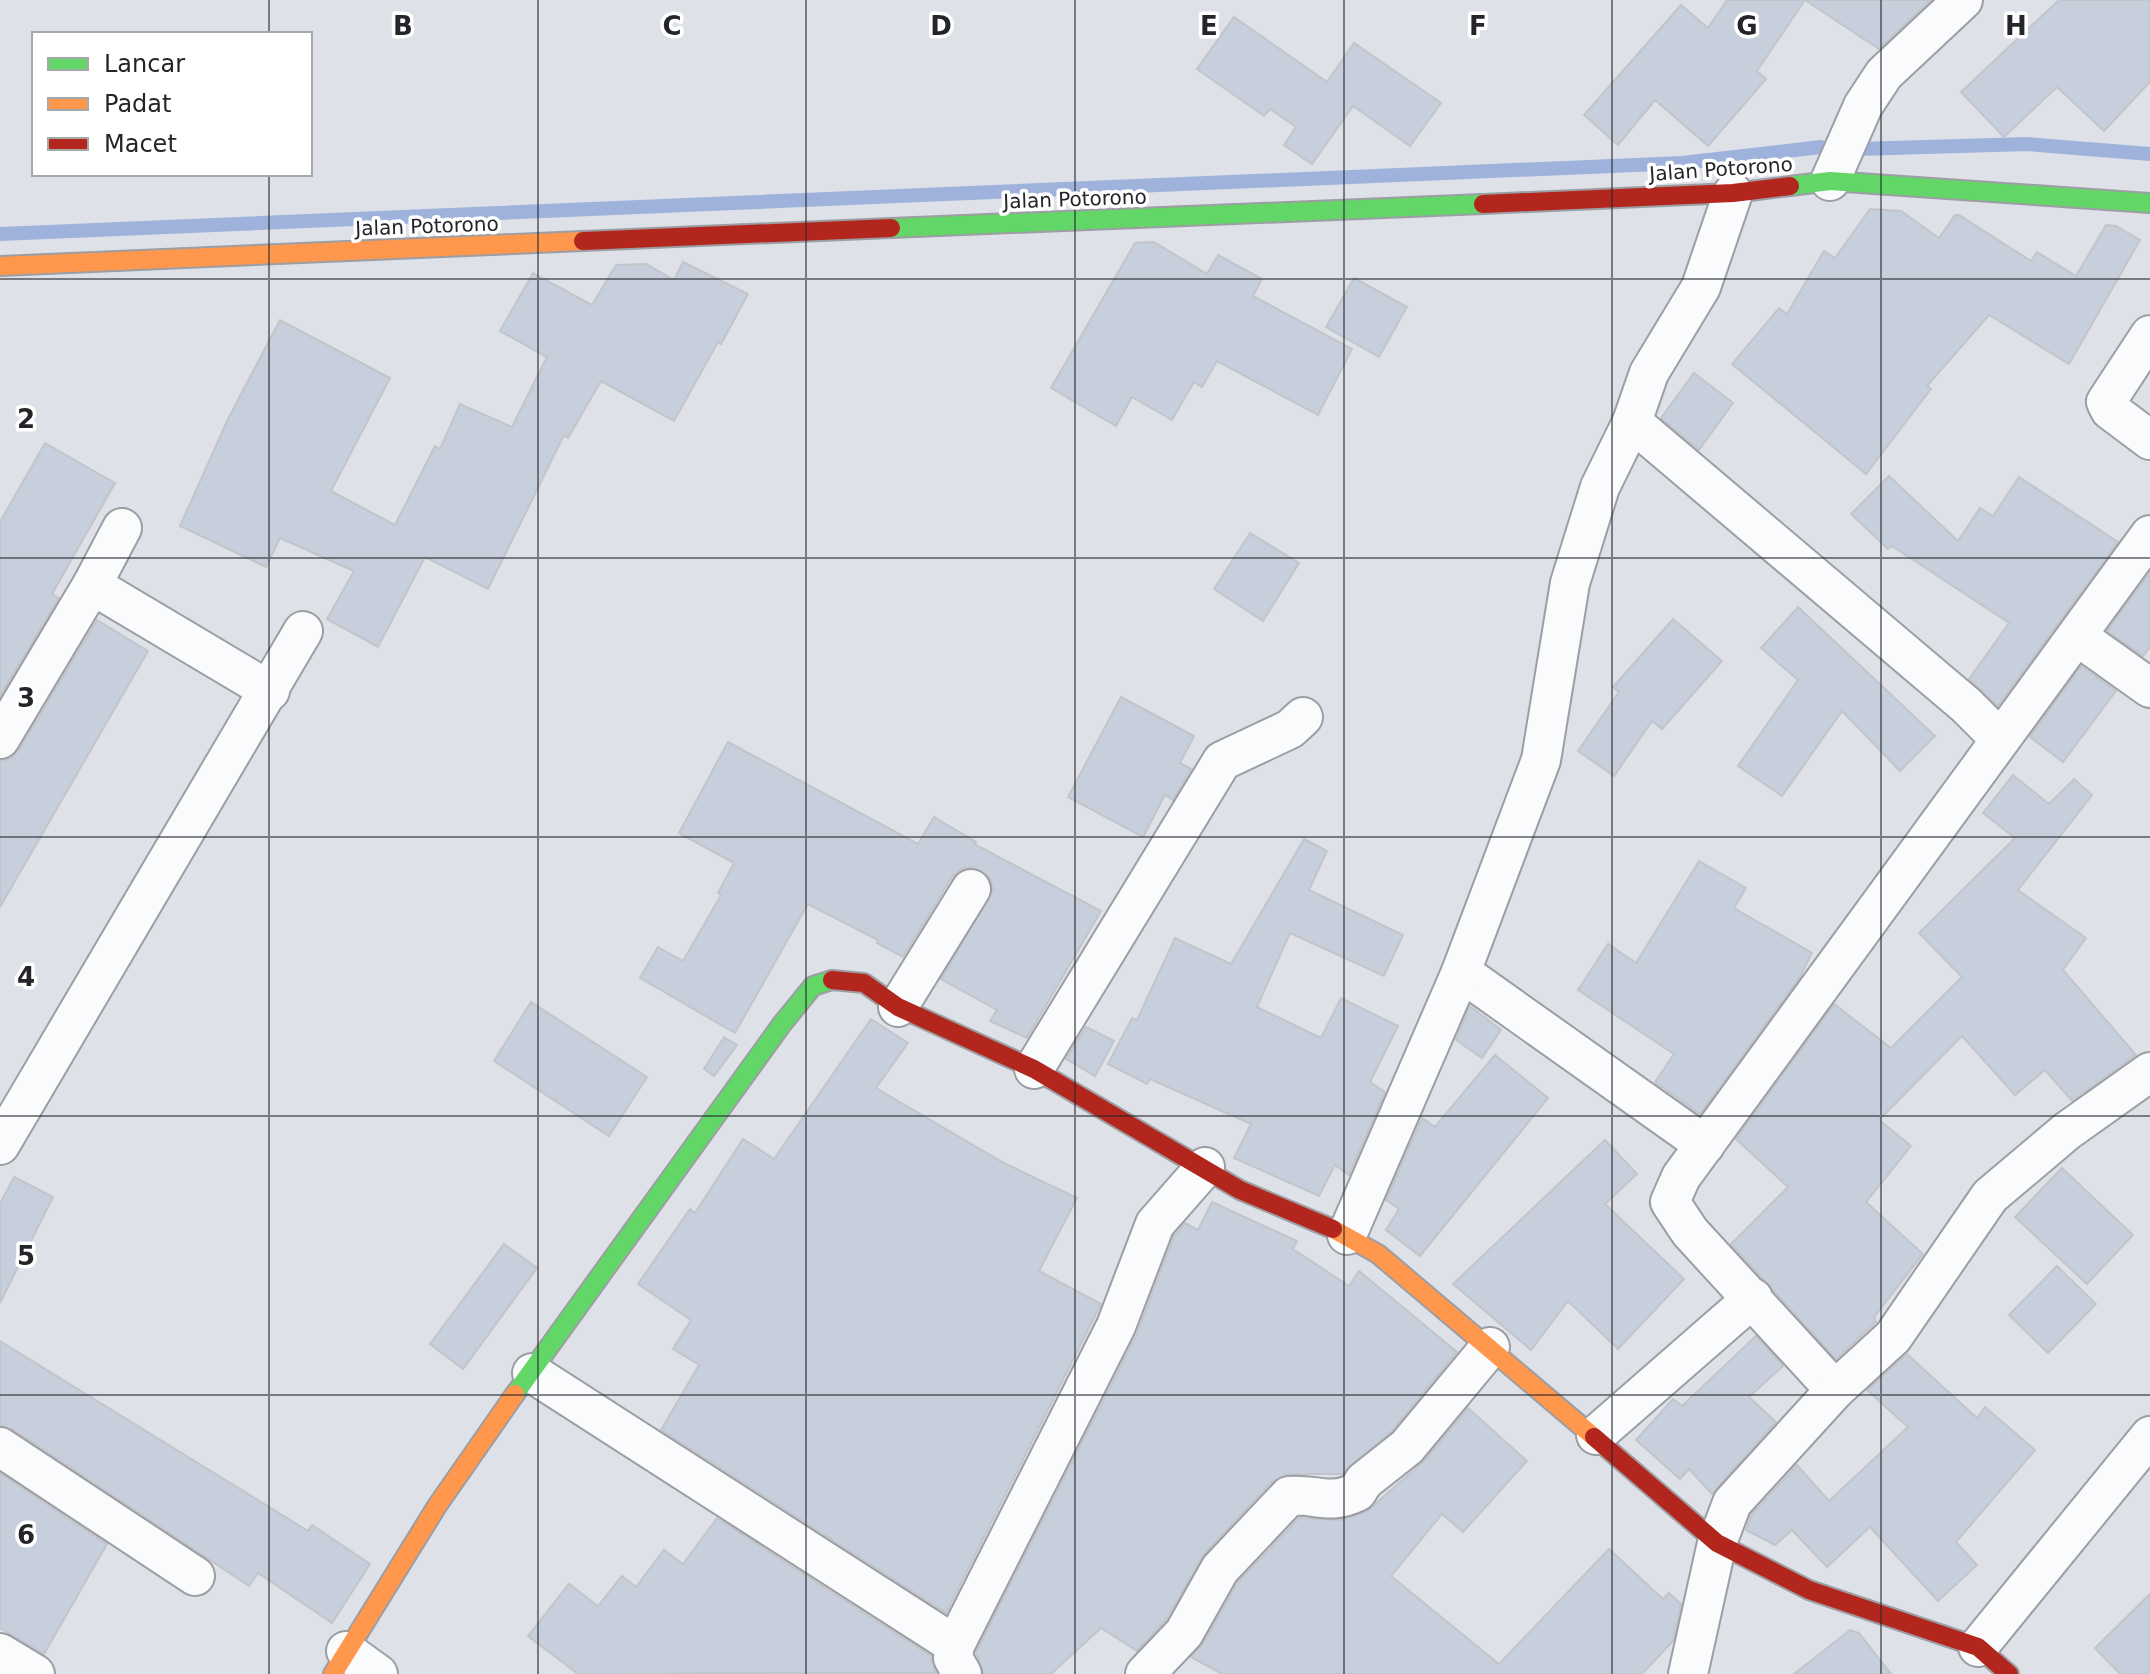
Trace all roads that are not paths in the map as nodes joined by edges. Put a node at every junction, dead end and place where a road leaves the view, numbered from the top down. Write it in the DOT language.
graph roads {
  1 [pos="1963,0"];
  2 [pos="1830,181"];
  3 [pos="1733,193"];
  4 [pos="2150,203"];
  5 [pos="0,266"];
  6 [pos="2150,335"];
  7 [pos="1632,422"];
  8 [pos="2150,440"];
  9 [pos="122,528"];
  10 [pos="2150,535"];
  11 [pos="92,585"];
  12 [pos="303,631"];
  13 [pos="2077,636"];
  14 [pos="2150,688"];
  15 [pos="270,691"];
  16 [pos="1303,717"];
  17 [pos="0,739"];
  18 [pos="2000,739"];
  19 [pos="971,889"];
  20 [pos="1461,972"];
  21 [pos="898,1007"];
  22 [pos="1034,1069"];
  23 [pos="2150,1072"];
  24 [pos="0,1145"];
  25 [pos="1705,1145"];
  26 [pos="1205,1167"];
  27 [pos="1347,1235"];
  28 [pos="1753,1298"];
  29 [pos="1490,1347"];
  30 [pos="532,1373"];
  31 [pos="1835,1390"];
  32 [pos="1596,1435"];
  33 [pos="2149,1440"];
  34 [pos="0,1447"];
  35 [pos="1717,1543"];
  36 [pos="195,1576"];
  37 [pos="1978,1647"];
  38 [pos="0,1653"];
  39 [pos="340,1662"];
  40 [pos="953,1663"];
  41 [pos="35,1674"];
  42 [pos="378,1674"];
  43 [pos="1145,1674"];
  44 [pos="1688,1674"];
  45 [pos="2009,1674"];
  1 -- 2 [label="street"];
  2 -- 3 [label="street, Jalan Potorono"];
  2 -- 4 [label="street, Jalan Potorono"];
  3 -- 5 [label="street, Jalan Potorono"];
  3 -- 7 [label="street"];
  6 -- 8 [label="street"];
  7 -- 18 [label="street"];
  7 -- 20 [label="street"];
  9 -- 11 [label="street"];
  10 -- 13 [label="street"];
  11 -- 15 [label="street"];
  11 -- 17 [label="street"];
  12 -- 15 [label="street"];
  13 -- 14 [label="street"];
  13 -- 18 [label="street"];
  15 -- 24 [label="street"];
  16 -- 22 [label="street"];
  18 -- 25 [label="street"];
  19 -- 21 [label="street"];
  20 -- 25 [label="street"];
  20 -- 27 [label="street"];
  21 -- 22 [label="street"];
  21 -- 30 [label="street"];
  22 -- 26 [label="street"];
  23 -- 31 [label="street"];
  25 -- 28 [label="street"];
  26 -- 27 [label="street"];
  26 -- 40 [label="street"];
  27 -- 29 [label="street"];
  28 -- 31 [label="street"];
  28 -- 32 [label="street"];
  29 -- 32 [label="street"];
  29 -- 43 [label="street"];
  30 -- 39 [label="street"];
  30 -- 40 [label="street"];
  31 -- 35 [label="street"];
  32 -- 35 [label="street"];
  33 -- 37 [label="street"];
  34 -- 36 [label="street"];
  35 -- 37 [label="street"];
  35 -- 44 [label="street"];
  37 -- 45 [label="street"];
  38 -- 41 [label="street"];
  39 -- 42 [label="street"];
}
